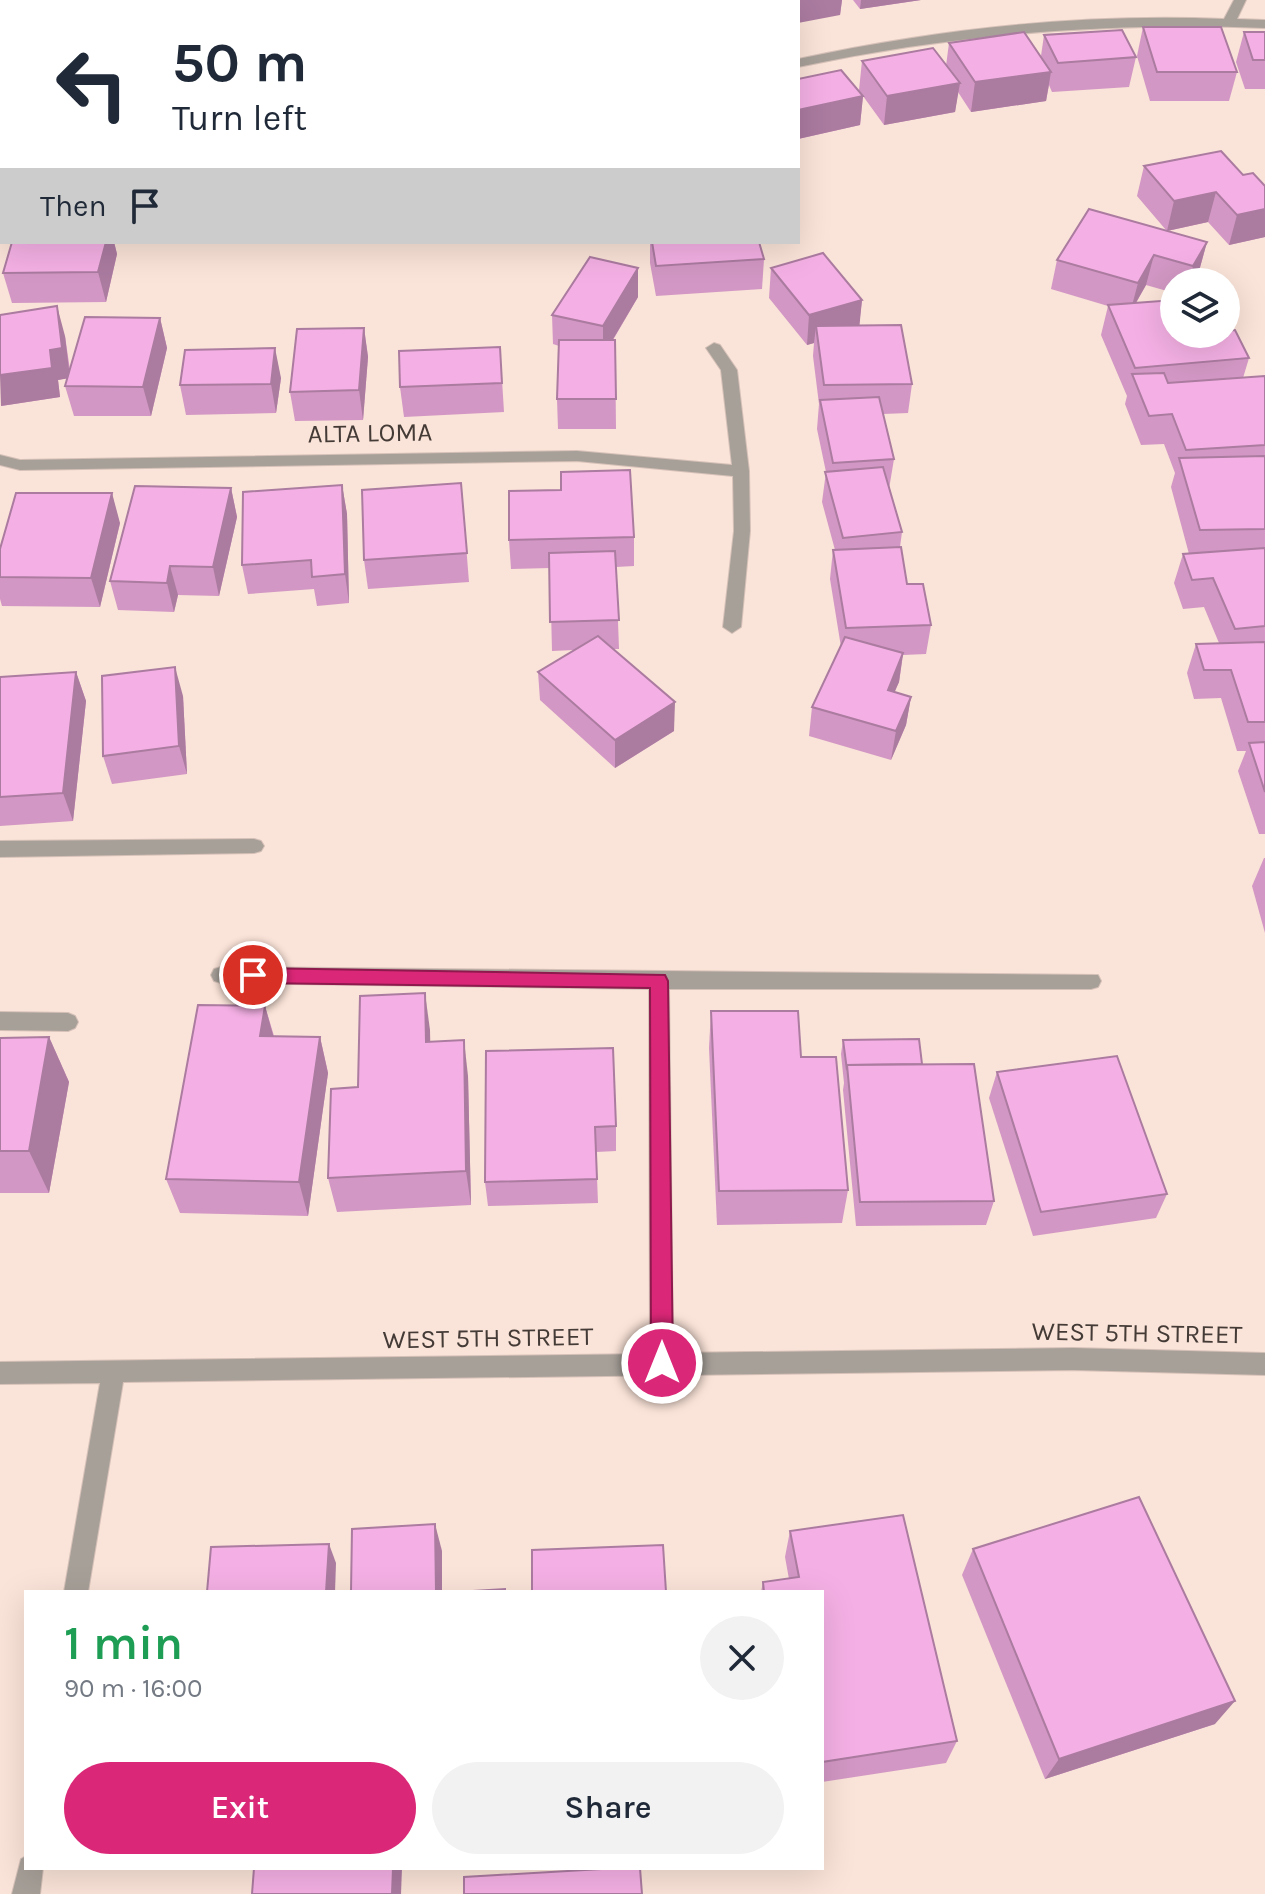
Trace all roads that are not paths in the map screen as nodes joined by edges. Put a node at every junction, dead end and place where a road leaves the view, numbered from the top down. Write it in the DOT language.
graph roads {
  1 [pos="1240,0"];
  2 [pos="1229,22"];
  3 [pos="1265,24"];
  4 [pos="800,63"];
  5 [pos="714,348"];
  6 [pos="0,460"];
  7 [pos="741,471"];
  8 [pos="732,627"];
  9 [pos="254,846"];
  10 [pos="0,849"];
  11 [pos="221,975"];
  12 [pos="659,981"];
  13 [pos="1091,981"];
  14 [pos="0,1021"];
  15 [pos="68,1022"];
  16 [pos="662,1363"];
  17 [pos="1265,1364"];
  18 [pos="113,1372"];
  19 [pos="0,1373"];
  20 [pos="76,1590"];
  21 [pos="30,1870"];
  22 [pos="26,1894"];
  1 -- 2 [label="street"];
  2 -- 3 [label="street"];
  2 -- 4 [label="street"];
  5 -- 7 [label="street"];
  6 -- 7 [label="street, ALTA LOMA"];
  7 -- 8 [label="street"];
  9 -- 10 [label="street"];
  11 -- 12 [label="street"];
  12 -- 13 [label="street"];
  12 -- 16 [label="street"];
  14 -- 15 [label="street"];
  16 -- 17 [label="street, WEST 5TH STREET"];
  16 -- 18 [label="street, WEST 5TH STREET"];
  18 -- 19 [label="street, WEST 5TH STREET"];
  18 -- 20 [label="street"];
  21 -- 22 [label="street"];
}
